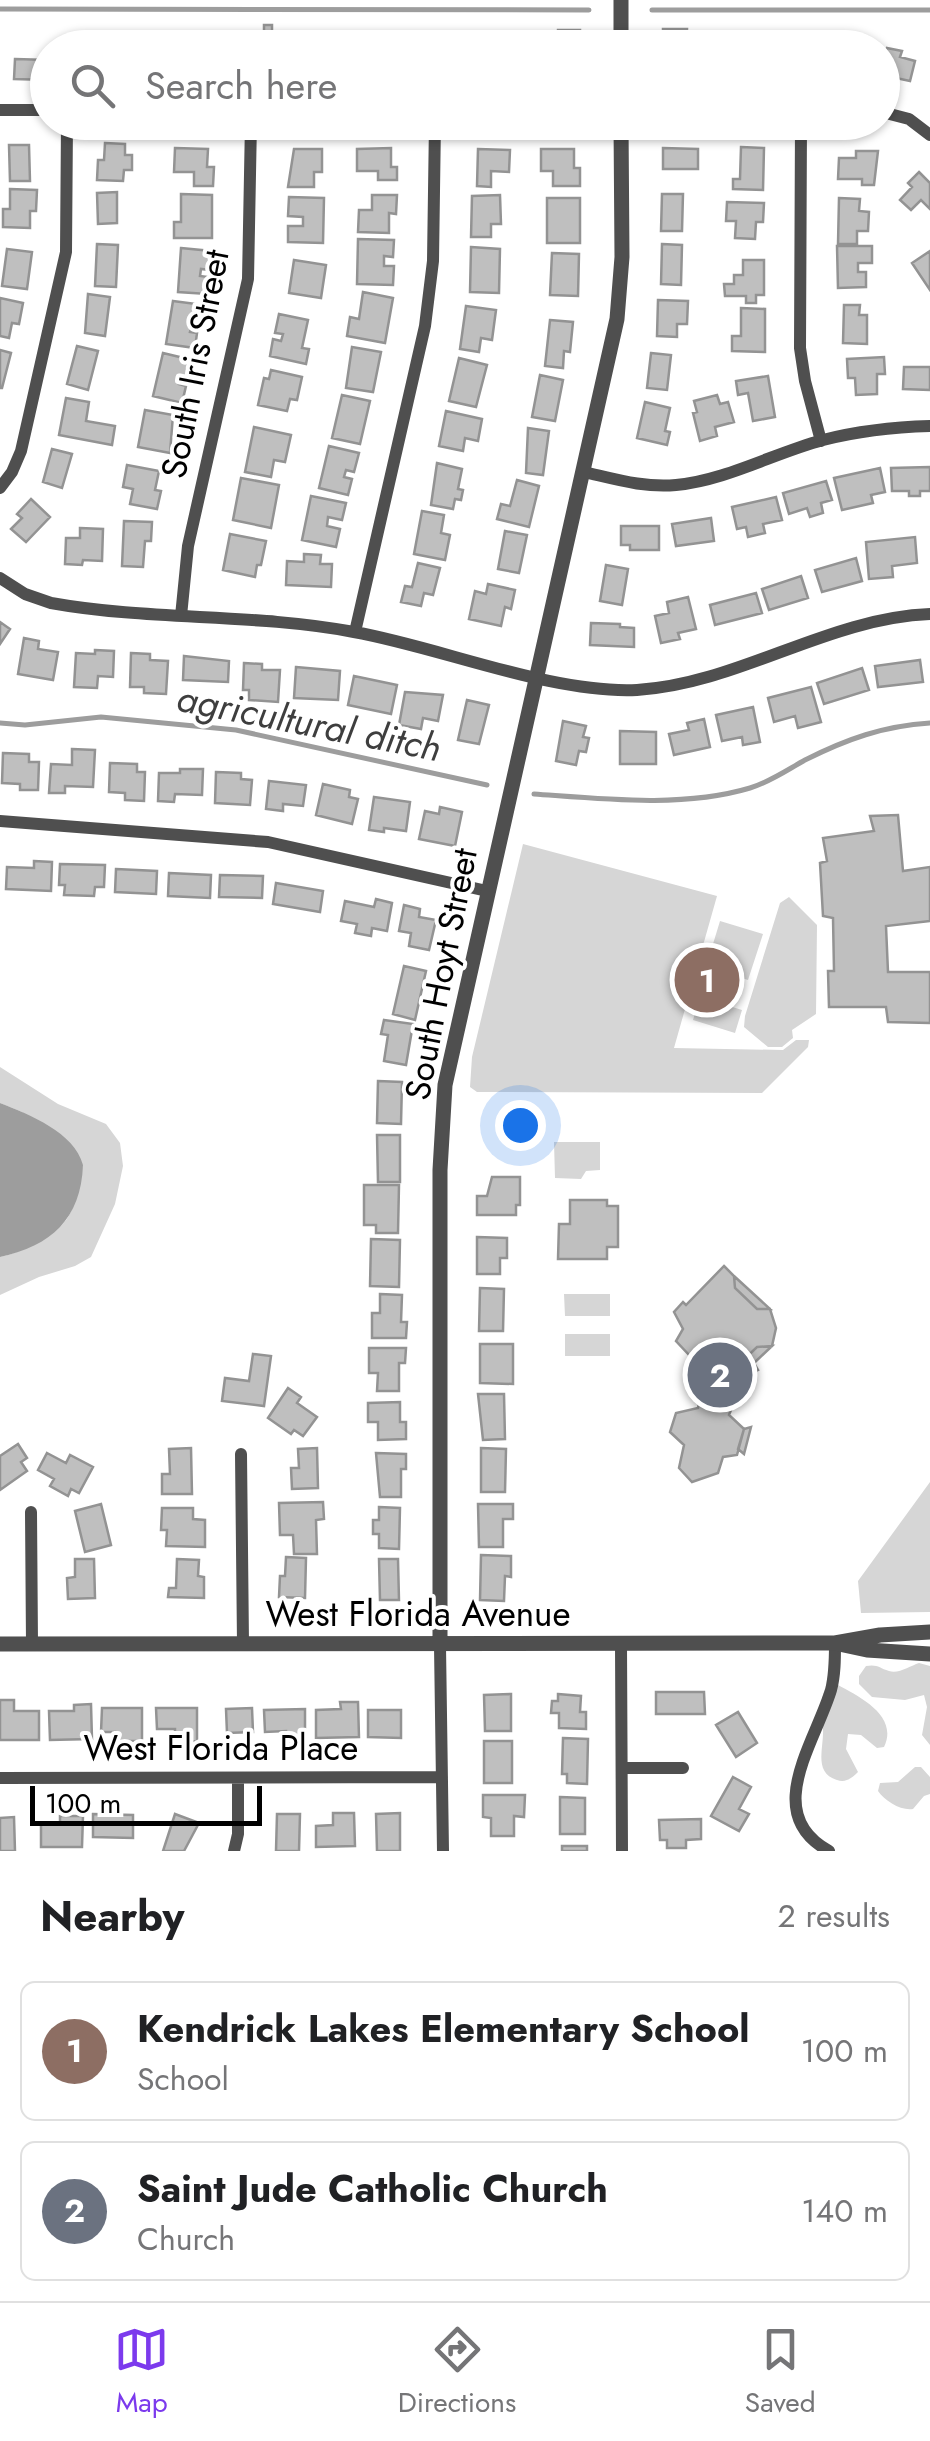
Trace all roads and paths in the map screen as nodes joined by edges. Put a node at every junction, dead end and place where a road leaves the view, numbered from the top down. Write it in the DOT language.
graph roads {
  1 [pos="621,0"];
  2 [pos="621,30"];
  3 [pos="0,110"];
  4 [pos="30,110"];
  5 [pos="900,117"];
  6 [pos="930,135"];
  7 [pos="67,140"];
  8 [pos="251,140"];
  9 [pos="435,140"];
  10 [pos="621,140"];
  11 [pos="802,140"];
  12 [pos="930,426"];
  13 [pos="821,440"];
  14 [pos="584,472"];
  15 [pos="0,488"];
  16 [pos="0,578"];
  17 [pos="930,614"];
  18 [pos="181,616"];
  19 [pos="355,632"];
  20 [pos="537,676"];
  21 [pos="0,821"];
  22 [pos="487,891"];
  23 [pos="241,1454"];
  24 [pos="31,1512"];
  25 [pos="930,1632"];
  26 [pos="243,1643"];
  27 [pos="835,1643"];
  28 [pos="0,1644"];
  29 [pos="32,1644"];
  30 [pos="621,1644"];
  31 [pos="440,1646"];
  32 [pos="930,1654"];
  33 [pos="622,1768"];
  34 [pos="684,1768"];
  35 [pos="442,1777"];
  36 [pos="0,1778"];
  37 [pos="238,1778"];
  38 [pos="234,1851"];
  39 [pos="443,1851"];
  40 [pos="622,1851"];
  41 [pos="829,1851"];
  1 -- 2 [label="street"];
  3 -- 4 [label="street"];
  5 -- 6 [label="street"];
  7 -- 15 [label="street"];
  8 -- 18 [label="street, South Iris Street"];
  9 -- 19 [label="street"];
  10 -- 14 [label="street, South Hoyt Street"];
  11 -- 13 [label="street"];
  12 -- 13 [label="street"];
  13 -- 14 [label="street"];
  14 -- 20 [label="street, South Hoyt Street"];
  16 -- 18 [label="street"];
  17 -- 20 [label="street"];
  18 -- 19 [label="street"];
  19 -- 20 [label="street"];
  20 -- 22 [label="street, South Hoyt Street"];
  21 -- 22 [label="street"];
  22 -- 31 [label="street, South Hoyt Street"];
  23 -- 26 [label="street"];
  24 -- 29 [label="street"];
  25 -- 27 [label="street, West Florida Avenue"];
  26 -- 29 [label="street, West Florida Avenue"];
  26 -- 31 [label="street, West Florida Avenue"];
  27 -- 30 [label="street, West Florida Avenue"];
  27 -- 32 [label="street, West Florida Avenue"];
  27 -- 41 [label="street"];
  28 -- 29 [label="street, West Florida Avenue"];
  30 -- 31 [label="street, West Florida Avenue"];
  30 -- 33 [label="street"];
  31 -- 35 [label="street, South Hoyt Street"];
  33 -- 34 [label="street"];
  33 -- 40 [label="street"];
  35 -- 37 [label="street, West Florida Place"];
  35 -- 39 [label="street, South Hoyt Street"];
  36 -- 37 [label="street, West Florida Place"];
  37 -- 38 [label="street"];
}
